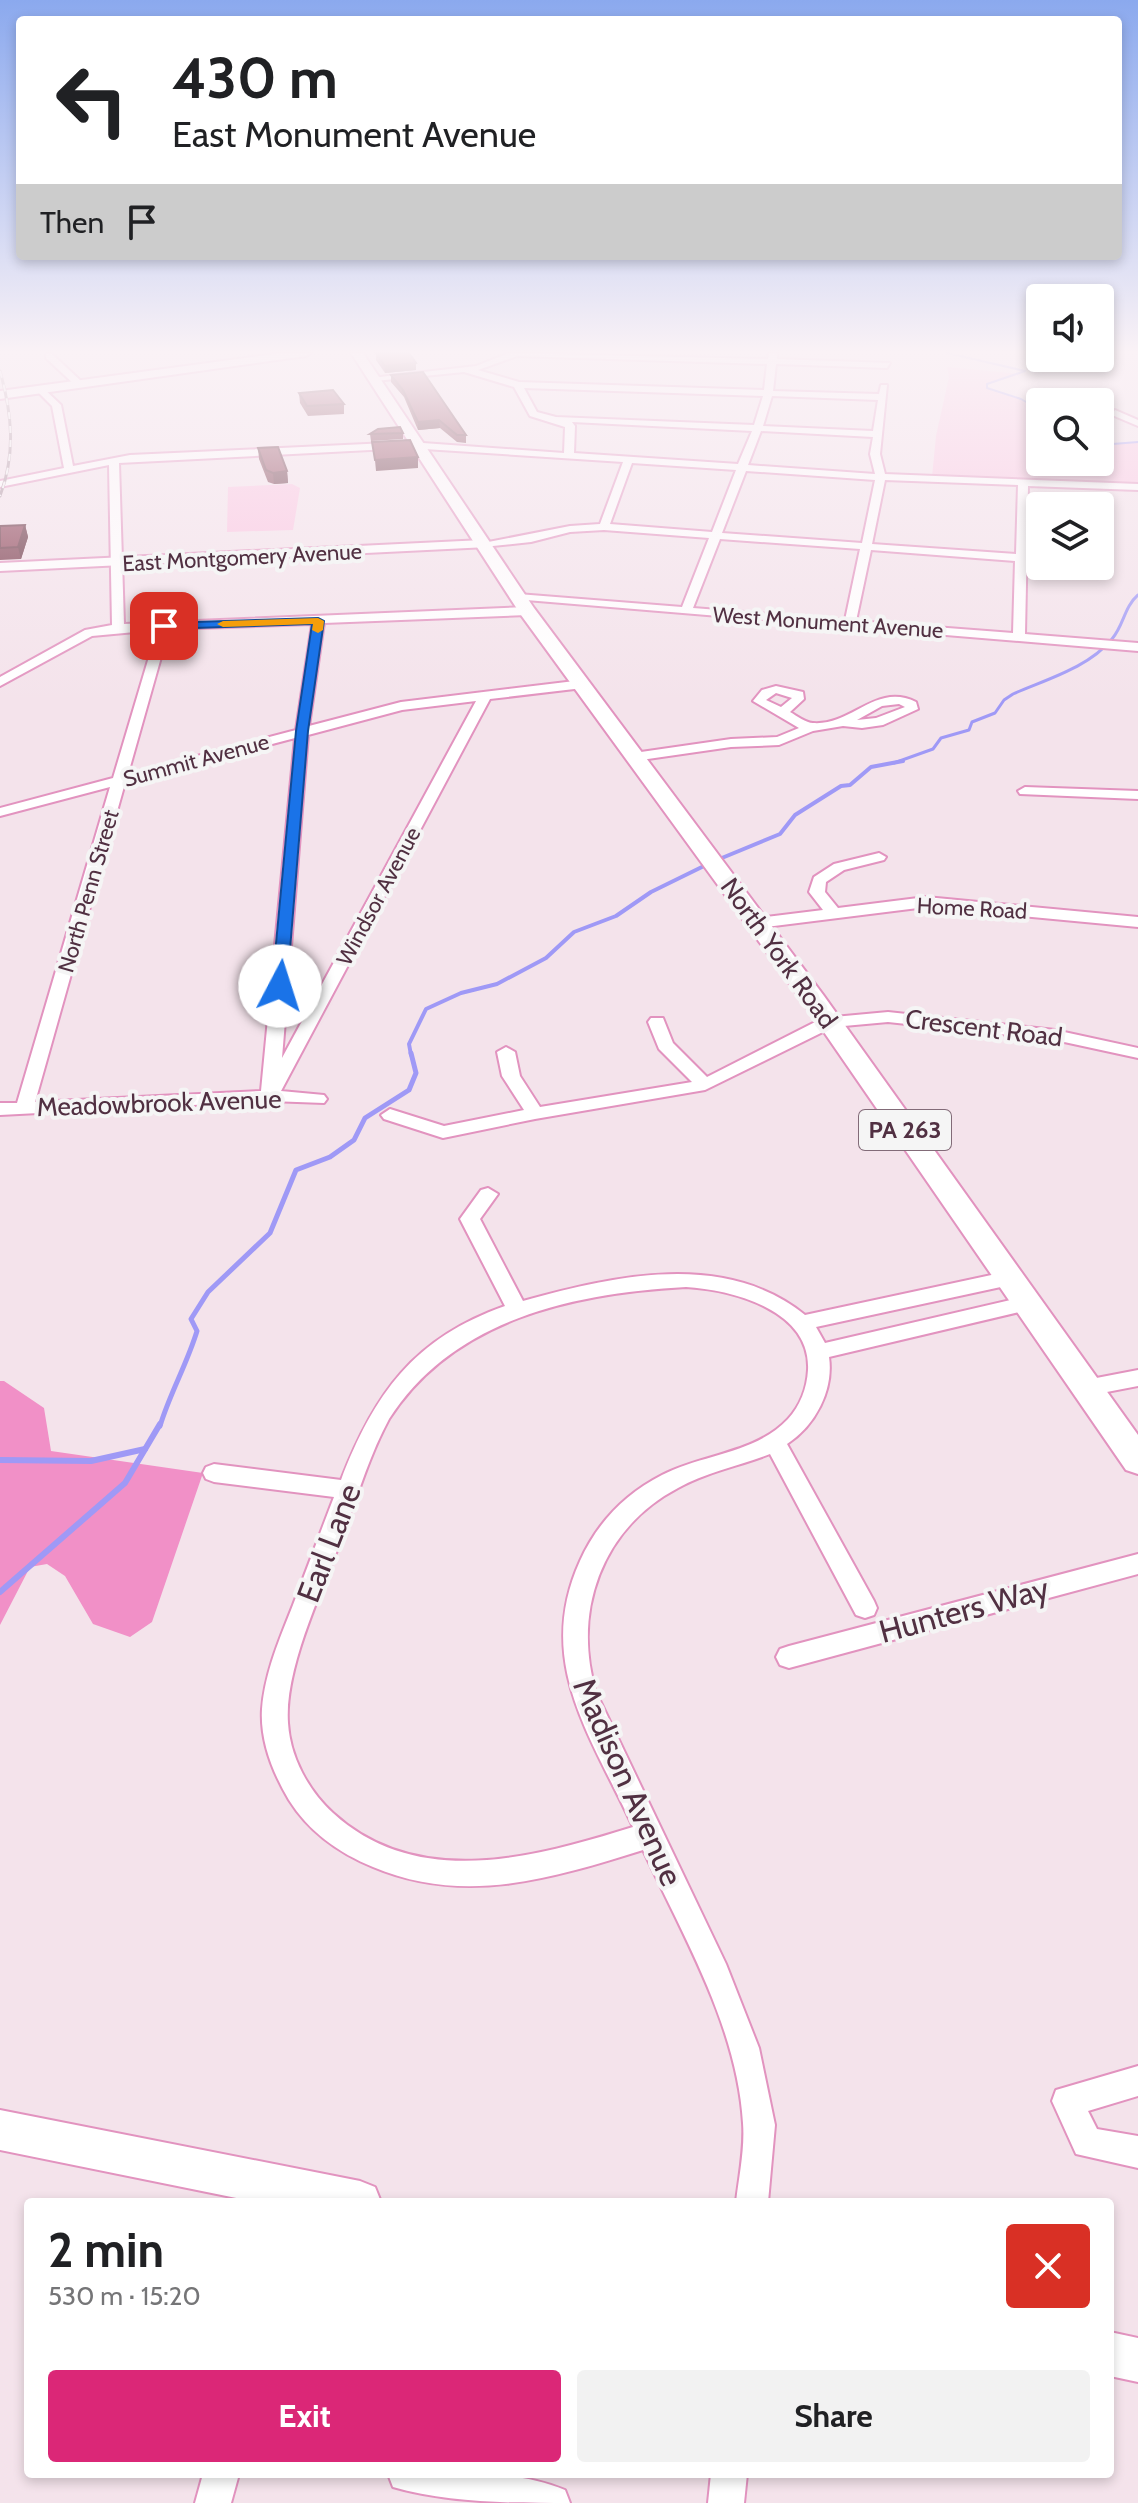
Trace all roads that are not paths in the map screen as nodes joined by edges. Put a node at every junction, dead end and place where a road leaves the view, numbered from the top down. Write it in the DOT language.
graph roads {
  1 [pos="70,470"];
  2 [pos="114,470"];
  3 [pos="435,470"];
  4 [pos="625,470"];
  5 [pos="743,470"];
  6 [pos="772,470"];
  7 [pos="879,470"];
  8 [pos="881,477"];
  9 [pos="1023,483"];
  10 [pos="0,484"];
  11 [pos="1138,487"];
  12 [pos="604,527"];
  13 [pos="715,536"];
  14 [pos="483,544"];
  15 [pos="864,548"];
  16 [pos="1018,558"];
  17 [pos="116,563"];
  18 [pos="0,567"];
  19 [pos="523,604"];
  20 [pos="686,611"];
  21 [pos="318,621"];
  22 [pos="850,623"];
  23 [pos="164,626"];
  24 [pos="118,628"];
  25 [pos="1019,637"];
  26 [pos="1138,647"];
  27 [pos="0,682"];
  28 [pos="583,684"];
  29 [pos="485,696"];
  30 [pos="782,713"];
  31 [pos="843,722"];
  32 [pos="810,728"];
  33 [pos="302,731"];
  34 [pos="634,757"];
  35 [pos="120,781"];
  36 [pos="1025,791"];
  37 [pos="1138,795"];
  38 [pos="0,812"];
  39 [pos="879,857"];
  40 [pos="833,912"];
  41 [pos="1138,922"];
  42 [pos="758,923"];
  43 [pos="657,1022"];
  44 [pos="829,1022"];
  45 [pos="506,1052"];
  46 [pos="1138,1053"];
  47 [pos="705,1085"];
  48 [pos="270,1096"];
  49 [pos="318,1099"];
  50 [pos="0,1109"];
  51 [pos="24,1109"];
  52 [pos="535,1113"];
  53 [pos="390,1115"];
  54 [pos="488,1194"];
  55 [pos="1010,1278"];
  56 [pos="1028,1303"];
  57 [pos="516,1308"];
  58 [pos="803,1323"];
  59 [pos="818,1352"];
  60 [pos="1138,1378"];
  61 [pos="1086,1388"];
  62 [pos="775,1442"];
  63 [pos="1138,1461"];
  64 [pos="214,1473"];
  65 [pos="349,1490"];
  66 [pos="1138,1564"];
  67 [pos="865,1608"];
  68 [pos="789,1657"];
  69 [pos="650,1835"];
  70 [pos="1138,2081"];
  71 [pos="0,2130"];
  72 [pos="1138,2152"];
  73 [pos="340,2198"];
  74 [pos="752,2198"];
  75 [pos="1114,2355"];
  76 [pos="1138,2360"];
  77 [pos="220,2478"];
  78 [pos="426,2478"];
  79 [pos="729,2478"];
  80 [pos="213,2503"];
  81 [pos="552,2503"];
  82 [pos="726,2503"];
  1 -- 10 [label="street"];
  2 -- 17 [label="street"];
  3 -- 14 [label="highway, North York Road / PA 263"];
  4 -- 12 [label="street"];
  5 -- 13 [label="street"];
  6 -- 8 [label="street"];
  7 -- 8 [label="street"];
  8 -- 9 [label="street"];
  8 -- 15 [label="street"];
  9 -- 11 [label="street"];
  9 -- 16 [label="street"];
  12 -- 13 [label="street"];
  12 -- 14 [label="street"];
  13 -- 15 [label="street"];
  13 -- 20 [label="street"];
  14 -- 17 [label="main road, East Montgomery Avenue"];
  14 -- 19 [label="highway, North York Road / PA 263"];
  15 -- 16 [label="street"];
  15 -- 22 [label="street"];
  16 -- 25 [label="street"];
  17 -- 18 [label="main road, East Montgomery Avenue"];
  17 -- 24 [label="street"];
  19 -- 20 [label="street, West Monument Avenue"];
  19 -- 21 [label="street, West Monument Avenue"];
  19 -- 28 [label="highway, North York Road / PA 263"];
  20 -- 22 [label="street, West Monument Avenue"];
  21 -- 23 [label="street, West Monument Avenue"];
  21 -- 33 [label="street"];
  22 -- 25 [label="street, West Monument Avenue"];
  23 -- 24 [label="street, West Monument Avenue"];
  23 -- 35 [label="street, North Penn Street"];
  24 -- 27 [label="street, West Monument Avenue"];
  25 -- 26 [label="street, West Monument Avenue"];
  28 -- 29 [label="street, Summit Avenue"];
  28 -- 34 [label="highway, North York Road / PA 263"];
  29 -- 33 [label="street, Summit Avenue"];
  29 -- 48 [label="street, Windsor Avenue"];
  30 -- 32 [label="street"];
  31 -- 32 [label="street"];
  32 -- 34 [label="street"];
  33 -- 35 [label="street, Summit Avenue"];
  33 -- 48 [label="street"];
  34 -- 42 [label="highway, North York Road / PA 263"];
  35 -- 38 [label="street, Summit Avenue"];
  35 -- 51 [label="street, North Penn Street"];
  36 -- 37 [label="street"];
  39 -- 40 [label="street"];
  40 -- 41 [label="street, Home Road"];
  40 -- 42 [label="street, Home Road"];
  42 -- 44 [label="highway, North York Road / PA 263"];
  43 -- 47 [label="street"];
  44 -- 46 [label="street, Crescent Road"];
  44 -- 47 [label="street"];
  44 -- 55 [label="highway, North York Road / PA 263"];
  45 -- 52 [label="street"];
  47 -- 52 [label="street"];
  48 -- 49 [label="street, Meadowbrook Avenue"];
  48 -- 51 [label="street, Meadowbrook Avenue"];
  50 -- 51 [label="street, Meadowbrook Avenue"];
  52 -- 53 [label="street"];
  54 -- 57 [label="street"];
  55 -- 56 [label="highway, North York Road / PA 263"];
  55 -- 58 [label="street"];
  56 -- 59 [label="street"];
  56 -- 61 [label="highway, North York Road / PA 263"];
  57 -- 58 [label="street, Earl Lane"];
  57 -- 65 [label="street, Earl Lane"];
  58 -- 59 [label="street, Earl Lane"];
  59 -- 62 [label="street, Madison Avenue"];
  60 -- 61 [label="street"];
  61 -- 63 [label="highway, North York Road / PA 263"];
  62 -- 67 [label="street"];
  62 -- 69 [label="street, Madison Avenue"];
  64 -- 65 [label="street"];
  65 -- 69 [label="street, Earl Lane"];
  66 -- 68 [label="street, Hunters Way"];
  69 -- 74 [label="street, Madison Avenue"];
  70 -- 72 [label="street"];
  71 -- 73 [label="main road"];
  75 -- 76 [label="main road"];
  77 -- 80 [label="street"];
  78 -- 81 [label="street"];
  79 -- 82 [label="street"];
}
